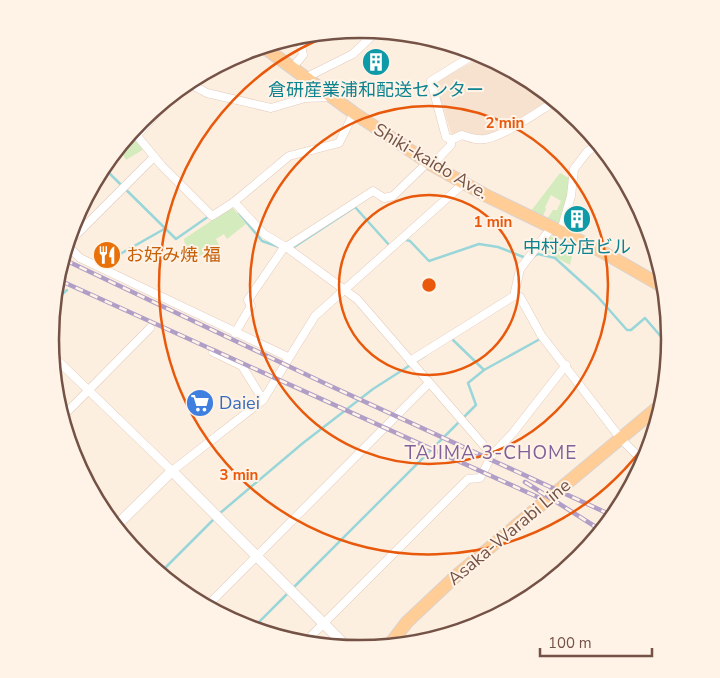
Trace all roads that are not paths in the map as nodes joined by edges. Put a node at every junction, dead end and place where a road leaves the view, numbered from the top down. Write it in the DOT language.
graph roads {
  1 [pos="370,38"];
  2 [pos="300,43"];
  3 [pos="270,52"];
  4 [pos="468,58"];
  5 [pos="292,68"];
  6 [pos="305,78"];
  7 [pos="195,86"];
  8 [pos="332,96"];
  9 [pos="550,105"];
  10 [pos="354,113"];
  11 [pos="137,136"];
  12 [pos="451,140"];
  13 [pos="593,147"];
  14 [pos="154,157"];
  15 [pos="430,164"];
  16 [pos="463,184"];
  17 [pos="234,202"];
  18 [pos="556,229"];
  19 [pos="78,233"];
  20 [pos="286,247"];
  21 [pos="72,250"];
  22 [pos="656,283"];
  23 [pos="344,290"];
  24 [pos="514,296"];
  25 [pos="150,328"];
  26 [pos="235,333"];
  27 [pos="213,352"];
  28 [pos="288,357"];
  29 [pos="410,361"];
  30 [pos="59,362"];
  31 [pos="566,366"];
  32 [pos="429,383"];
  33 [pos="88,390"];
  34 [pos="263,400"];
  35 [pos="68,411"];
  36 [pos="653,411"];
  37 [pos="621,439"];
  38 [pos="492,455"];
  39 [pos="638,456"];
  40 [pos="172,471"];
  41 [pos="120,522"];
  42 [pos="257,556"];
  43 [pos="212,601"];
  44 [pos="324,623"];
  45 [pos="311,636"];
  46 [pos="394,638"];
  47 [pos="340,640"];
  1 -- 6 [label="street"];
  2 -- 5 [label="street"];
  3 -- 5 [label="main road, Shiki-kaido Ave."];
  4 -- 12 [label="street"];
  5 -- 6 [label="main road, Shiki-kaido Ave."];
  6 -- 8 [label="main road, Shiki-kaido Ave."];
  7 -- 8 [label="street"];
  8 -- 10 [label="main road, Shiki-kaido Ave."];
  9 -- 12 [label="street"];
  10 -- 15 [label="main road, Shiki-kaido Ave."];
  10 -- 17 [label="street"];
  11 -- 14 [label="street"];
  12 -- 15 [label="street"];
  13 -- 18 [label="street"];
  14 -- 17 [label="street"];
  14 -- 19 [label="street"];
  15 -- 16 [label="main road, Shiki-kaido Ave."];
  15 -- 20 [label="street"];
  16 -- 18 [label="main road, Shiki-kaido Ave."];
  16 -- 23 [label="street"];
  17 -- 20 [label="street"];
  18 -- 22 [label="main road, Shiki-kaido Ave."];
  18 -- 24 [label="street"];
  20 -- 23 [label="street"];
  20 -- 26 [label="street"];
  21 -- 26 [label="street"];
  23 -- 28 [label="street"];
  23 -- 29 [label="street"];
  24 -- 29 [label="street"];
  24 -- 31 [label="street"];
  25 -- 33 [label="street"];
  26 -- 28 [label="street"];
  27 -- 34 [label="street"];
  28 -- 34 [label="street"];
  29 -- 32 [label="street"];
  30 -- 33 [label="street"];
  31 -- 37 [label="street"];
  31 -- 38 [label="street"];
  32 -- 38 [label="street"];
  32 -- 42 [label="street"];
  33 -- 35 [label="street"];
  33 -- 40 [label="street"];
  34 -- 40 [label="street"];
  36 -- 37 [label="main road, Asaka-Warabi Line"];
  37 -- 39 [label="street"];
  37 -- 46 [label="main road, Asaka-Warabi Line"];
  38 -- 44 [label="street"];
  40 -- 41 [label="street"];
  40 -- 42 [label="street"];
  42 -- 43 [label="street"];
  42 -- 44 [label="street"];
  44 -- 45 [label="street"];
  44 -- 47 [label="street"];
}
